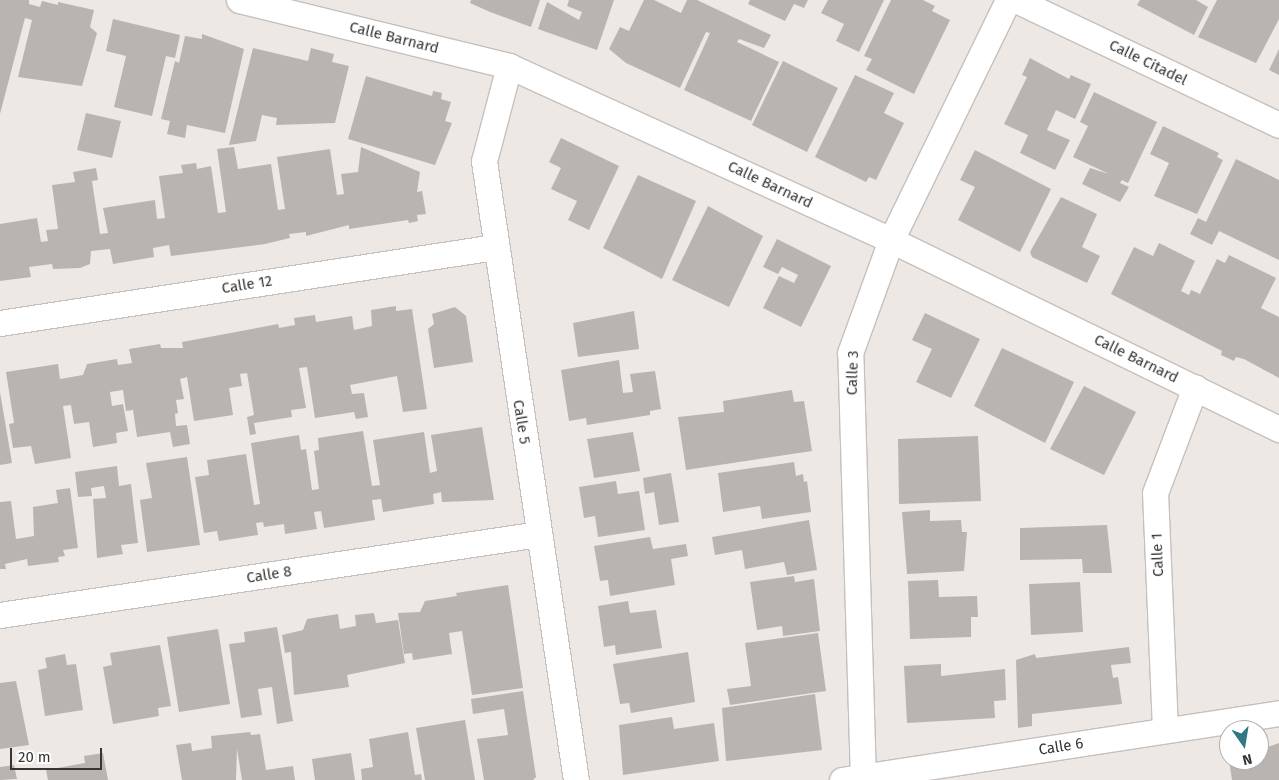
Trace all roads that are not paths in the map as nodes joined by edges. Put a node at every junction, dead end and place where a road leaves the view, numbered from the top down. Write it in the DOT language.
graph roads {
  1 [pos="239,0"];
  2 [pos="1008,0"];
  3 [pos="1016,0"];
  4 [pos="509,66"];
  5 [pos="1279,126"];
  6 [pos="891,240"];
  7 [pos="495,246"];
  8 [pos="0,323"];
  9 [pos="1195,388"];
  10 [pos="1279,429"];
  11 [pos="539,534"];
  12 [pos="0,615"];
  13 [pos="1279,713"];
  14 [pos="1165,730"];
  15 [pos="856,779"];
  16 [pos="576,780"];
  1 -- 4 [label="street, Calle Barnard"];
  2 -- 6 [label="street, Calle 3"];
  3 -- 5 [label="street, Calle Citadel"];
  4 -- 6 [label="street, Calle Barnard"];
  4 -- 7 [label="street, Calle 5"];
  6 -- 9 [label="street, Calle Barnard"];
  6 -- 15 [label="street, Calle 3"];
  7 -- 8 [label="street, Calle 12"];
  7 -- 11 [label="street, Calle 5"];
  9 -- 10 [label="street, Calle Barnard"];
  9 -- 14 [label="street, Calle 1"];
  11 -- 12 [label="street, Calle 8"];
  11 -- 16 [label="street, Calle 5"];
  13 -- 14 [label="street, Calle 6"];
  14 -- 15 [label="street, Calle 6"];
}
